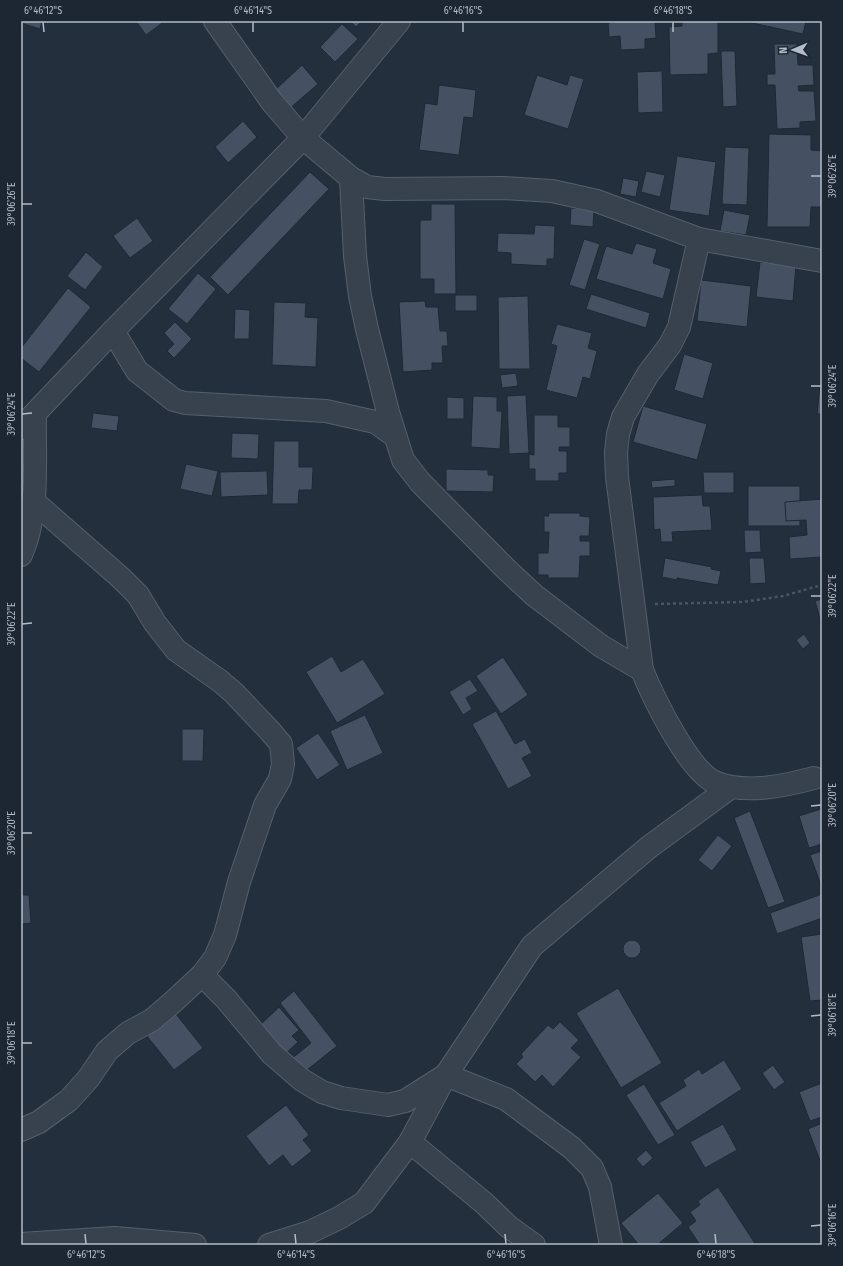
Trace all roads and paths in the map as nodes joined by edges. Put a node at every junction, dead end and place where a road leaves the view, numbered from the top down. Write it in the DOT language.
graph roads {
  1 [pos="215,21"];
  2 [pos="399,21"];
  3 [pos="303,138"];
  4 [pos="350,178"];
  5 [pos="699,239"];
  6 [pos="822,260"];
  7 [pos="113,331"];
  8 [pos="28,421"];
  9 [pos="395,436"];
  10 [pos="33,501"];
  11 [pos="21,555"];
  12 [pos="822,585"];
  13 [pos="633,605"];
  14 [pos="642,670"];
  15 [pos="814,778"];
  16 [pos="731,787"];
  17 [pos="202,975"];
  18 [pos="446,1075"];
  19 [pos="21,1130"];
  20 [pos="410,1142"];
  21 [pos="113,1241"];
  22 [pos="21,1244"];
  23 [pos="189,1245"];
  24 [pos="269,1245"];
  25 [pos="534,1245"];
  26 [pos="611,1245"];
  1 -- 3 [label="street"];
  2 -- 3 [label="street"];
  3 -- 4 [label="street"];
  3 -- 7 [label="street"];
  4 -- 5 [label="street"];
  4 -- 9 [label="street"];
  5 -- 6 [label="street"];
  5 -- 13 [label="street"];
  7 -- 8 [label="street"];
  7 -- 9 [label="street"];
  8 -- 10 [label="street"];
  9 -- 14 [label="street"];
  10 -- 11 [label="street"];
  10 -- 17 [label="street"];
  12 -- 13 [label="path"];
  13 -- 14 [label="street"];
  14 -- 16 [label="street"];
  15 -- 16 [label="street"];
  16 -- 18 [label="street"];
  17 -- 18 [label="street"];
  17 -- 19 [label="street"];
  18 -- 20 [label="street"];
  18 -- 26 [label="street"];
  20 -- 24 [label="street"];
  20 -- 25 [label="street"];
  21 -- 22 [label="street"];
  21 -- 23 [label="street"];
}
